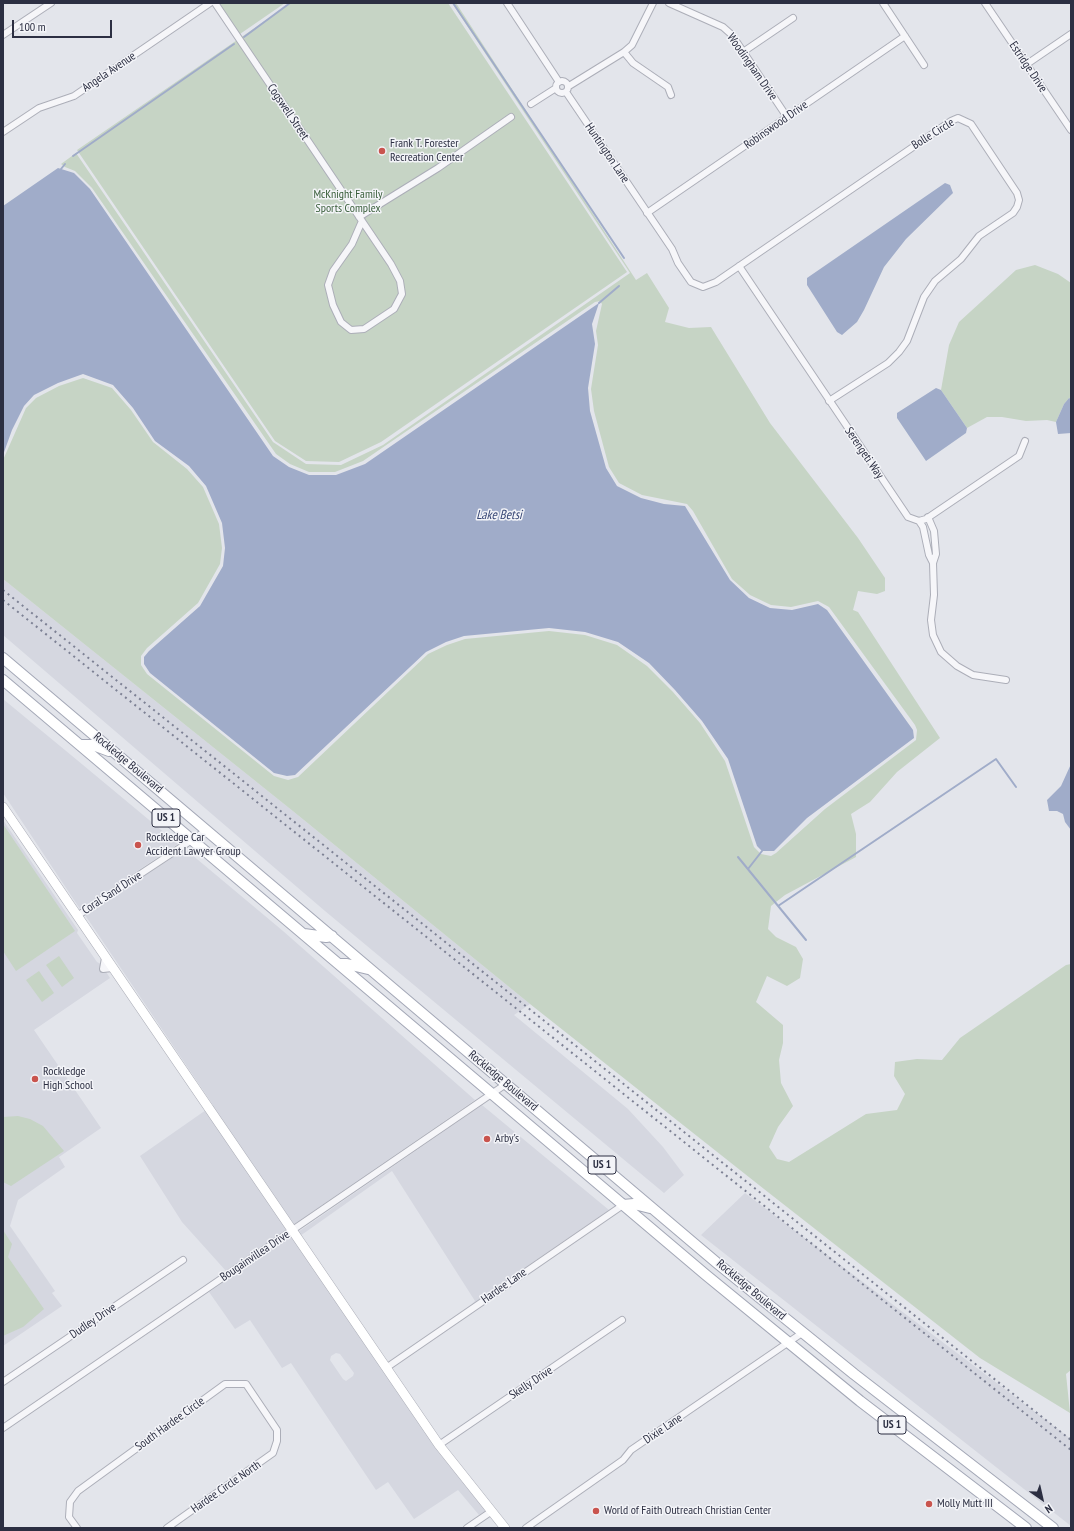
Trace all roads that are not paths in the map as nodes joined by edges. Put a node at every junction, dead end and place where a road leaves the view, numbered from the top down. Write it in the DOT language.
graph roads {
  1 [pos="50,3"];
  2 [pos="210,3"];
  3 [pos="215,3"];
  4 [pos="507,3"];
  5 [pos="652,3"];
  6 [pos="669,3"];
  7 [pos="883,3"];
  8 [pos="985,3"];
  9 [pos="793,18"];
  10 [pos="1071,34"];
  11 [pos="3,36"];
  12 [pos="905,36"];
  13 [pos="624,52"];
  14 [pos="743,52"];
  15 [pos="1026,64"];
  16 [pos="924,65"];
  17 [pos="559,82"];
  18 [pos="569,86"];
  19 [pos="556,88"];
  20 [pos="566,92"];
  21 [pos="671,94"];
  22 [pos="531,104"];
  23 [pos="511,117"];
  24 [pos="787,117"];
  25 [pos="1070,129"];
  26 [pos="3,132"];
  27 [pos="648,213"];
  28 [pos="361,219"];
  29 [pos="739,266"];
  30 [pos="830,401"];
  31 [pos="1025,441"];
  32 [pos="928,517"];
  33 [pos="919,521"];
  34 [pos="934,562"];
  35 [pos="3,658"];
  36 [pos="3,680"];
  37 [pos="1006,680"];
  38 [pos="55,724"];
  39 [pos="87,728"];
  40 [pos="80,745"];
  41 [pos="116,753"];
  42 [pos="3,807"];
  43 [pos="207,830"];
  44 [pos="192,840"];
  45 [pos="77,916"];
  46 [pos="302,933"];
  47 [pos="332,936"];
  48 [pos="339,964"];
  49 [pos="371,970"];
  50 [pos="506,1084"];
  51 [pos="492,1094"];
  52 [pos="623,1205"];
  53 [pos="654,1209"];
  54 [pos="292,1230"];
  55 [pos="183,1260"];
  56 [pos="622,1320"];
  57 [pos="802,1333"];
  58 [pos="788,1343"];
  59 [pos="386,1368"];
  60 [pos="3,1382"];
  61 [pos="3,1428"];
  62 [pos="277,1441"];
  63 [pos="439,1445"];
  64 [pos="939,1461"];
  65 [pos="968,1462"];
  66 [pos="492,1511"];
  67 [pos="77,1528"];
  68 [pos="167,1528"];
  69 [pos="467,1528"];
  70 [pos="505,1528"];
  71 [pos="510,1528"];
  72 [pos="526,1528"];
  73 [pos="1026,1528"];
  74 [pos="1053,1528"];
  1 -- 11 [label="street"];
  2 -- 26 [label="street, Angela Avenue"];
  3 -- 28 [label="street, Cogswell Street"];
  4 -- 17 [label="street"];
  5 -- 13 [label="street"];
  6 -- 14 [label="street, Woodingham Drive"];
  7 -- 12 [label="street"];
  8 -- 15 [label="street, Estridge Drive"];
  9 -- 14 [label="street"];
  10 -- 15 [label="street"];
  12 -- 16 [label="street"];
  12 -- 24 [label="street, Robinswood Drive"];
  13 -- 18 [label="street"];
  13 -- 21 [label="street"];
  14 -- 24 [label="street, Woodingham Drive"];
  15 -- 25 [label="street, Estridge Drive"];
  17 -- 18 [label="street"];
  17 -- 19 [label="street"];
  18 -- 20 [label="street"];
  19 -- 20 [label="street"];
  19 -- 22 [label="street"];
  20 -- 27 [label="street, Huntington Lane"];
  23 -- 28 [label="street"];
  24 -- 27 [label="street, Robinswood Drive"];
  27 -- 29 [label="street, Bolle Circle"];
  28 -- 28 [label="street, Cogswell Street"];
  29 -- 30 [label="street, Serengeti Way"];
  29 -- 30 [label="street, Bolle Circle"];
  30 -- 33 [label="street, Serengeti Way"];
  31 -- 32 [label="street"];
  32 -- 33 [label="street"];
  32 -- 34 [label="street"];
  33 -- 34 [label="street"];
  34 -- 37 [label="street"];
  35 -- 39 [label="main road, Rockledge Boulevard / US 1"];
  36 -- 38 [label="main road, Rockledge Boulevard / US 1"];
  38 -- 39 [label="main road"];
  38 -- 40 [label="main road, Rockledge Boulevard / US 1"];
  39 -- 41 [label="main road, Rockledge Boulevard / US 1"];
  40 -- 41 [label="main road"];
  40 -- 44 [label="main road, Rockledge Boulevard / US 1"];
  41 -- 43 [label="main road, Rockledge Boulevard / US 1"];
  42 -- 45 [label="street"];
  43 -- 44 [label="street, Coral Sand Drive"];
  43 -- 47 [label="main road, Rockledge Boulevard / US 1"];
  44 -- 45 [label="street, Coral Sand Drive"];
  44 -- 46 [label="main road, Rockledge Boulevard / US 1"];
  45 -- 54 [label="street"];
  46 -- 47 [label="main road"];
  46 -- 48 [label="main road, Rockledge Boulevard / US 1"];
  47 -- 49 [label="main road, Rockledge Boulevard / US 1"];
  48 -- 49 [label="main road"];
  48 -- 51 [label="main road, Rockledge Boulevard / US 1"];
  49 -- 50 [label="main road, Rockledge Boulevard / US 1"];
  50 -- 51 [label="street, Bougainvillea Drive"];
  50 -- 53 [label="main road, Rockledge Boulevard / US 1"];
  51 -- 52 [label="main road, Rockledge Boulevard / US 1"];
  51 -- 54 [label="street, Bougainvillea Drive"];
  52 -- 53 [label="main road"];
  52 -- 58 [label="main road, Rockledge Boulevard / US 1"];
  52 -- 59 [label="street, Hardee Lane"];
  53 -- 57 [label="main road, Rockledge Boulevard / US 1"];
  54 -- 59 [label="street"];
  54 -- 61 [label="street, Bougainvillea Drive"];
  55 -- 60 [label="street, Dudley Drive"];
  56 -- 63 [label="street, Skelly Drive"];
  57 -- 58 [label="street, Dixie Lane"];
  57 -- 65 [label="main road, Rockledge Boulevard / US 1"];
  58 -- 64 [label="main road, Rockledge Boulevard / US 1"];
  58 -- 72 [label="street, Dixie Lane"];
  59 -- 63 [label="street"];
  62 -- 67 [label="street, South Hardee Circle"];
  62 -- 68 [label="street, Hardee Circle North"];
  63 -- 66 [label="street"];
  64 -- 65 [label="main road"];
  64 -- 73 [label="main road, Rockledge Boulevard / US 1"];
  65 -- 74 [label="main road, Rockledge Boulevard / US 1"];
  66 -- 69 [label="street"];
  66 -- 70 [label="street"];
  66 -- 71 [label="street"];
}
